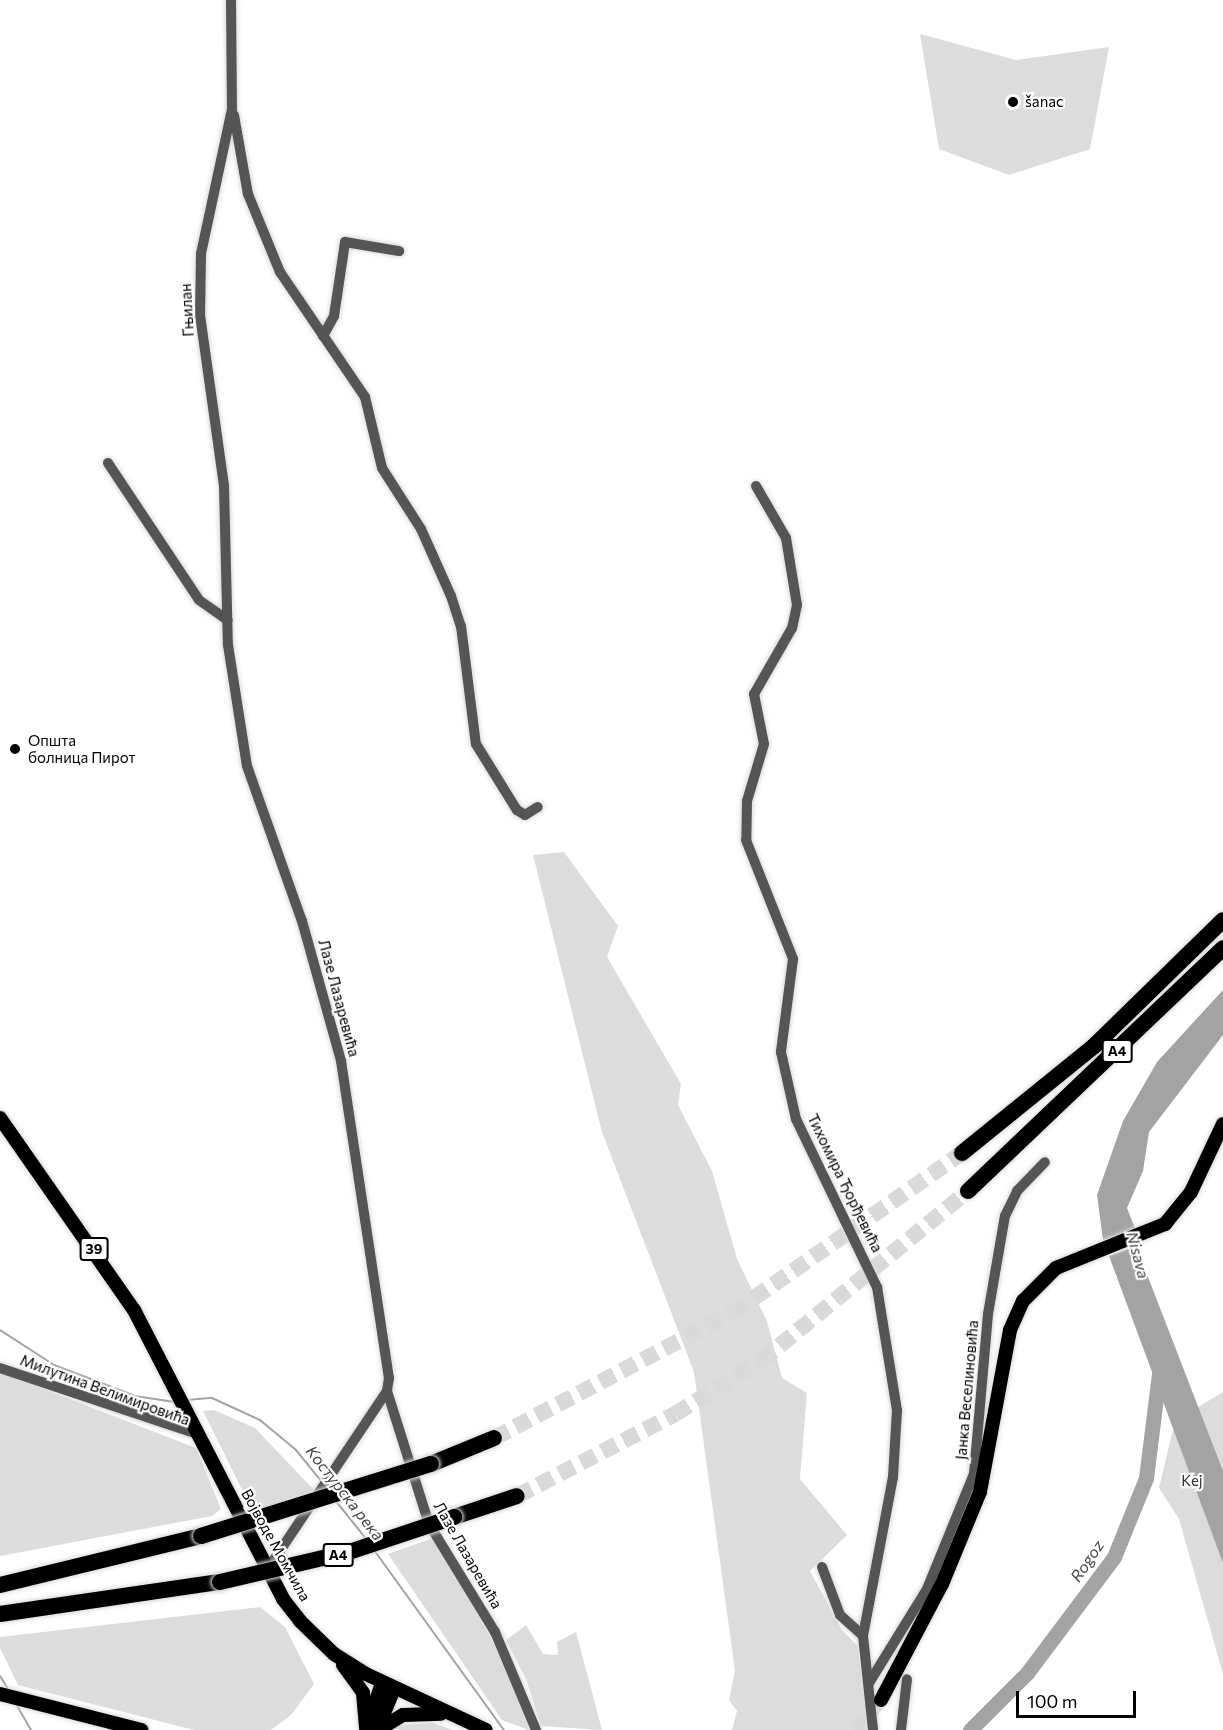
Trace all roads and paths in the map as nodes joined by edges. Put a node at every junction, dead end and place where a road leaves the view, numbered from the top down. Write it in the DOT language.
graph roads {
  1 [pos="231,0"];
  2 [pos="232,109"];
  3 [pos="399,250"];
  4 [pos="323,336"];
  5 [pos="108,463"];
  6 [pos="756,486"];
  7 [pos="228,620"];
  8 [pos="538,807"];
  9 [pos="1223,920"];
  10 [pos="1223,948"];
  11 [pos="0,1118"];
  12 [pos="1223,1124"];
  13 [pos="962,1153"];
  14 [pos="1045,1162"];
  15 [pos="968,1191"];
  16 [pos="0,1368"];
  17 [pos="387,1391"];
  18 [pos="200,1435"];
  19 [pos="494,1438"];
  20 [pos="517,1496"];
  21 [pos="822,1567"];
  22 [pos="268,1569"];
  23 [pos="0,1585"];
  24 [pos="0,1614"];
  25 [pos="863,1636"];
  26 [pos="334,1654"];
  27 [pos="907,1679"];
  28 [pos="869,1683"];
  29 [pos="388,1686"];
  30 [pos="0,1694"];
  31 [pos="881,1700"];
  32 [pos="452,1715"];
  33 [pos="373,1728"];
  34 [pos="141,1730"];
  35 [pos="486,1730"];
  36 [pos="536,1730"];
  37 [pos="873,1730"];
  38 [pos="901,1730"];
  1 -- 2 [label="street, Гњилан"];
  2 -- 4 [label="street"];
  2 -- 7 [label="street, Гњилан"];
  3 -- 4 [label="street"];
  4 -- 8 [label="street"];
  5 -- 7 [label="street"];
  6 -- 25 [label="street, Тихомира Ђорђевића"];
  7 -- 17 [label="street, Лазе Лазаревића"];
  9 -- 13 [label="highway, A4"];
  10 -- 15 [label="highway, A4"];
  11 -- 18 [label="main road, Војводе Момчила / 39"];
  12 -- 31 [label="main road"];
  14 -- 28 [label="street, Јанка Веселиновића"];
  16 -- 18 [label="street, Милутина Велимировића"];
  17 -- 22 [label="street"];
  17 -- 36 [label="street, Лазе Лазаревића"];
  18 -- 22 [label="main road, Војводе Момчила / 39"];
  19 -- 23 [label="highway, bridge"];
  20 -- 24 [label="highway, A4, bridge"];
  21 -- 25 [label="street"];
  22 -- 26 [label="main road, Војводе Момчила / 39"];
  25 -- 28 [label="street, Тихомира Ђорђевића"];
  26 -- 29 [label="main road, Војводе Момчила / 39"];
  26 -- 33 [label="main road"];
  27 -- 38 [label="street"];
  28 -- 37 [label="street, Тихомира Ђорђевића"];
  29 -- 32 [label="main road, 39"];
  29 -- 33 [label="main road"];
  30 -- 34 [label="main road"];
  32 -- 33 [label="main road"];
  32 -- 35 [label="main road, 39"];
}
